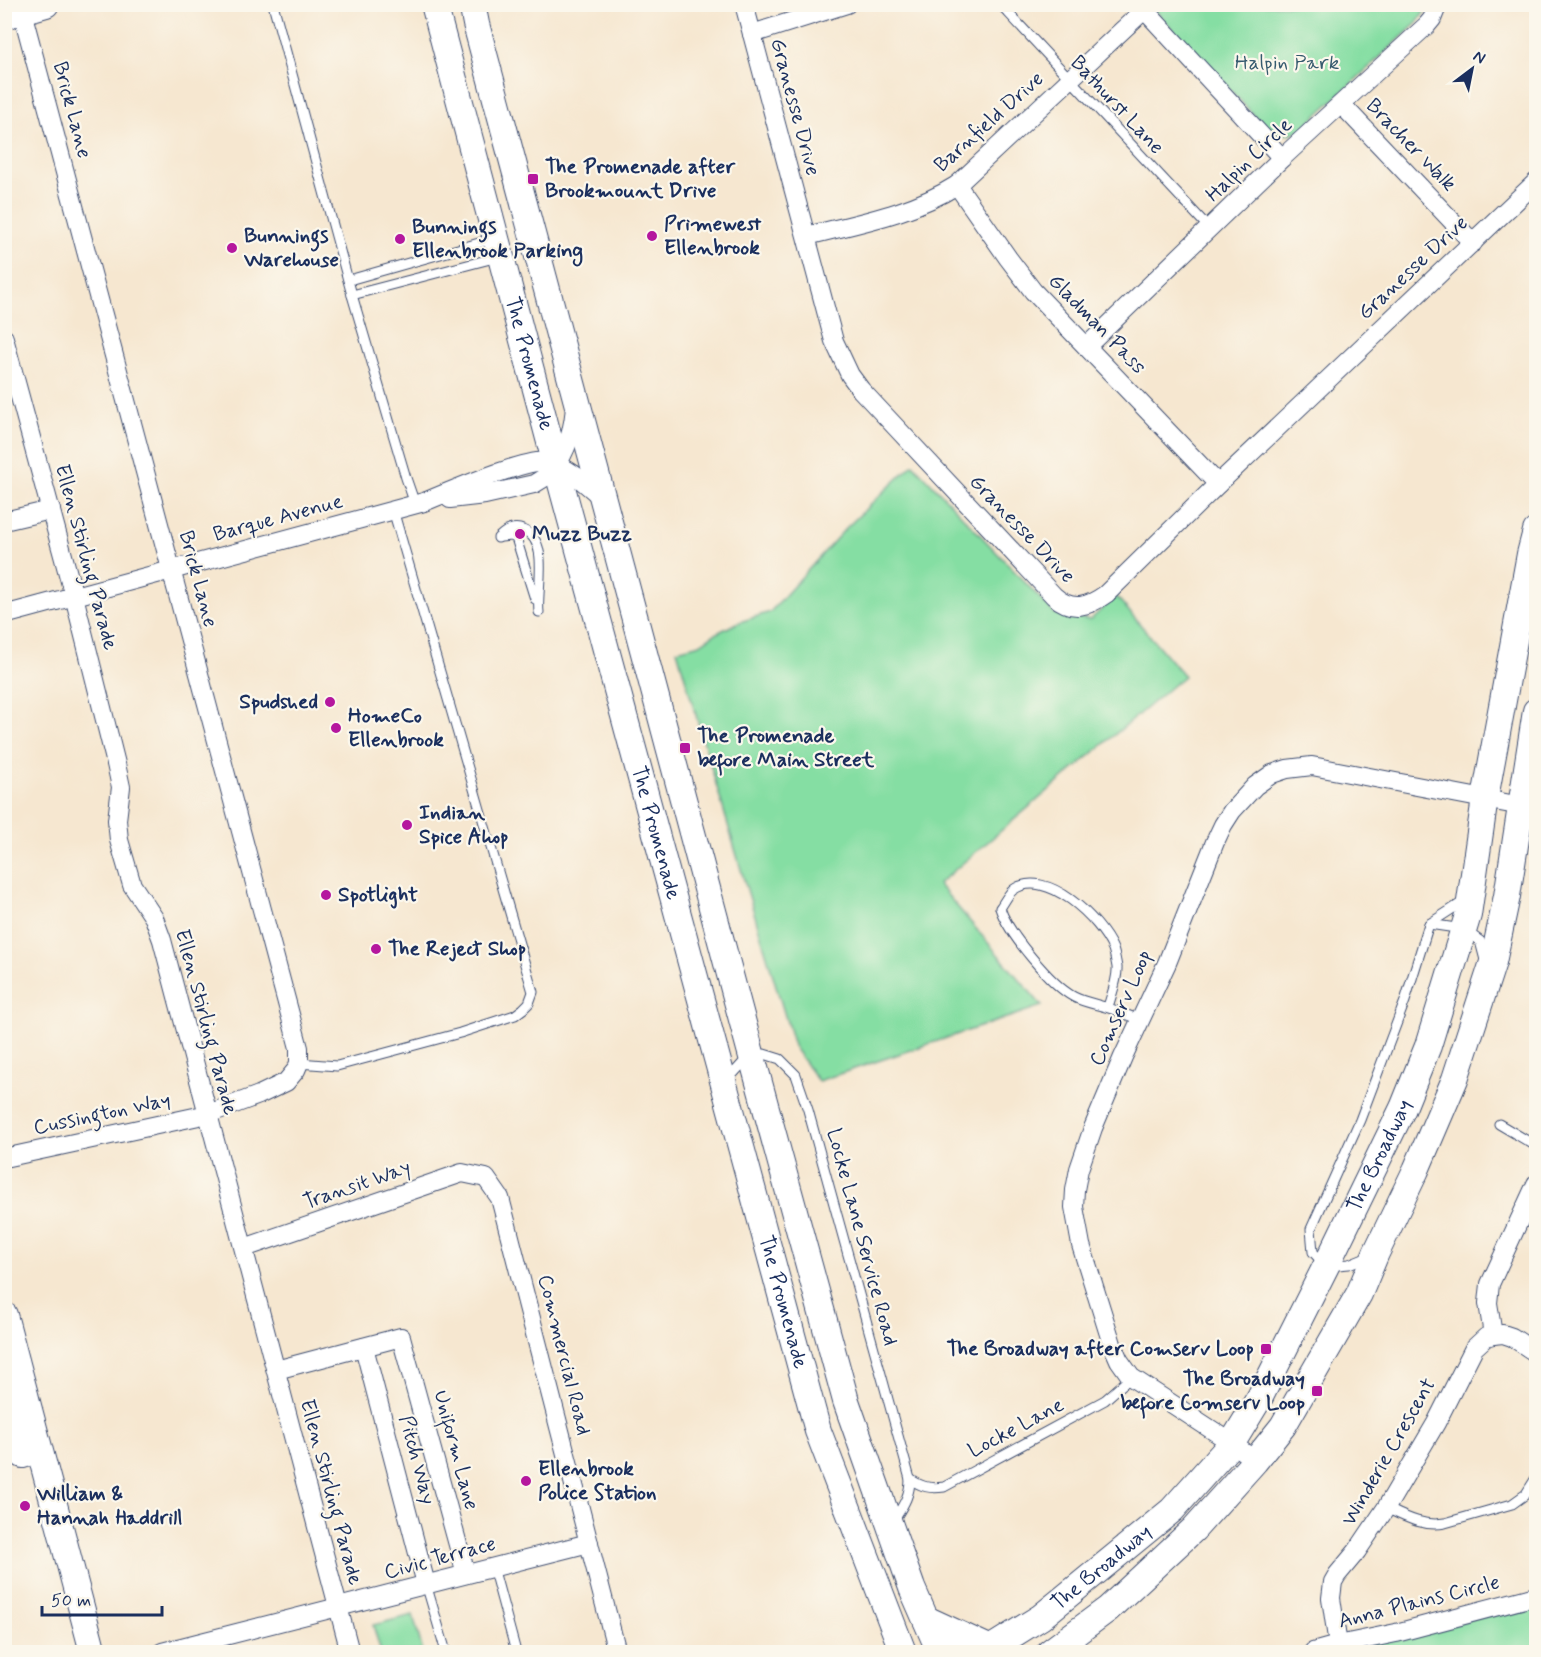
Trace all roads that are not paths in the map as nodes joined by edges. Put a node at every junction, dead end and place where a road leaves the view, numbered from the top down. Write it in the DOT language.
graph roads {
  1 [pos="46,4"];
  2 [pos="273,4"];
  3 [pos="434,4"];
  4 [pos="472,4"];
  5 [pos="744,4"];
  6 [pos="847,4"];
  7 [pos="1000,4"];
  8 [pos="1438,4"];
  9 [pos="1141,7"];
  10 [pos="15,10"];
  11 [pos="752,34"];
  12 [pos="1069,80"];
  13 [pos="1341,105"];
  14 [pos="1282,158"];
  15 [pos="1536,182"];
  16 [pos="957,185"];
  17 [pos="1210,229"];
  18 [pos="807,236"];
  19 [pos="1473,243"];
  20 [pos="498,247"];
  21 [pos="349,280"];
  22 [pos="352,295"];
  23 [pos="4,338"];
  24 [pos="1087,345"];
  25 [pos="12,397"];
  26 [pos="576,397"];
  27 [pos="556,465"];
  28 [pos="1218,484"];
  29 [pos="602,498"];
  30 [pos="420,503"];
  31 [pos="51,510"];
  32 [pos="393,510"];
  33 [pos="4,522"];
  34 [pos="1536,531"];
  35 [pos="498,538"];
  36 [pos="172,570"];
  37 [pos="74,596"];
  38 [pos="4,615"];
  39 [pos="1536,711"];
  40 [pos="1485,798"];
  41 [pos="1521,806"];
  42 [pos="1472,895"];
  43 [pos="1429,924"];
  44 [pos="1463,928"];
  45 [pos="1485,989"];
  46 [pos="1108,1008"];
  47 [pos="1140,1020"];
  48 [pos="752,1057"];
  49 [pos="299,1063"];
  50 [pos="725,1088"];
  51 [pos="208,1114"];
  52 [pos="1499,1124"];
  53 [pos="1536,1146"];
  54 [pos="4,1158"];
  55 [pos="486,1178"];
  56 [pos="1536,1184"];
  57 [pos="244,1248"];
  58 [pos="1376,1253"];
  59 [pos="1326,1266"];
  60 [pos="4,1315"];
  61 [pos="1493,1335"];
  62 [pos="364,1347"];
  63 [pos="1536,1353"];
  64 [pos="276,1370"];
  65 [pos="1131,1377"];
  66 [pos="4,1386"];
  67 [pos="1232,1443"];
  68 [pos="1255,1461"];
  69 [pos="1536,1478"];
  70 [pos="910,1479"];
  71 [pos="1386,1508"];
  72 [pos="890,1525"];
  73 [pos="589,1542"];
  74 [pos="493,1567"];
  75 [pos="466,1574"];
  76 [pos="426,1584"];
  77 [pos="1536,1596"];
  78 [pos="339,1608"];
  79 [pos="926,1619"];
  80 [pos="1338,1645"];
  81 [pos="444,1648"];
  82 [pos="899,1649"];
  83 [pos="988,1651"];
  84 [pos="1054,1651"];
  85 [pos="77,1653"];
  86 [pos="93,1653"];
  87 [pos="162,1653"];
  88 [pos="350,1653"];
  89 [pos="516,1653"];
  90 [pos="617,1653"];
  91 [pos="940,1653"];
  92 [pos="1313,1653"];
  1 -- 10 [label="main road"];
  2 -- 21 [label="lane"];
  3 -- 20 [label="main road, The Promenade"];
  4 -- 26 [label="main road, The Promenade"];
  5 -- 11 [label="street, Granesse Drive"];
  6 -- 11 [label="street"];
  7 -- 12 [label="lane, Bathurst Lane"];
  8 -- 13 [label="street, Halpin Circle"];
  9 -- 12 [label="street, Barnfield Drive"];
  9 -- 14 [label="street"];
  10 -- 36 [label="street, Brick Lane"];
  11 -- 18 [label="street, Granesse Drive"];
  12 -- 16 [label="street, Barnfield Drive"];
  12 -- 17 [label="lane, Bathurst Lane"];
  13 -- 14 [label="street, Halpin Circle"];
  13 -- 19 [label="street, Bracher Walk"];
  14 -- 17 [label="street, Halpin Circle"];
  15 -- 19 [label="street, Granesse Drive"];
  16 -- 18 [label="street, Barnfield Drive"];
  16 -- 24 [label="street, Gladman Pass"];
  17 -- 24 [label="street, Halpin Circle"];
  18 -- 28 [label="street, Granesse Drive"];
  19 -- 28 [label="street, Granesse Drive"];
  20 -- 21 [label="lane"];
  20 -- 22 [label="lane"];
  20 -- 27 [label="main road, The Promenade"];
  21 -- 22 [label="lane"];
  22 -- 30 [label="lane"];
  23 -- 25 [label="street, Ellen Stirling Parade"];
  24 -- 28 [label="street, Gladman Pass"];
  25 -- 31 [label="street, Ellen Stirling Parade"];
  26 -- 27 [label="street, Barque Avenue"];
  26 -- 29 [label="main road, The Promenade"];
  27 -- 29 [label="street"];
  27 -- 30 [label="street, Barque Avenue"];
  27 -- 50 [label="main road, The Promenade"];
  29 -- 48 [label="main road, The Promenade"];
  30 -- 32 [label="street, Barque Avenue"];
  31 -- 33 [label="street"];
  31 -- 37 [label="street, Ellen Stirling Parade"];
  32 -- 36 [label="street, Barque Avenue"];
  32 -- 49 [label="lane"];
  34 -- 40 [label="main road, The Broadway"];
  35 -- 35 [label="lane"];
  36 -- 37 [label="street, Barque Avenue"];
  36 -- 49 [label="street, Brick Lane"];
  37 -- 38 [label="street, Barque Avenue"];
  37 -- 51 [label="street, Ellen Stirling Parade"];
  39 -- 41 [label="main road, The Broadway"];
  40 -- 41 [label="street, Comserv Loop"];
  40 -- 42 [label="main road, The Broadway"];
  40 -- 47 [label="street, Comserv Loop"];
  41 -- 45 [label="main road, The Broadway"];
  42 -- 43 [label="lane"];
  42 -- 44 [label="main road, The Broadway"];
  43 -- 44 [label="lane"];
  43 -- 59 [label="lane"];
  44 -- 45 [label="lane"];
  44 -- 59 [label="main road, The Broadway"];
  45 -- 58 [label="main road, The Broadway"];
  46 -- 46 [label="lane"];
  46 -- 47 [label="lane"];
  47 -- 65 [label="street, Comserv Loop"];
  48 -- 50 [label="lane"];
  48 -- 70 [label="lane, Locke Lane Service Road"];
  48 -- 72 [label="main road, The Promenade"];
  49 -- 51 [label="street"];
  50 -- 82 [label="main road, The Promenade"];
  51 -- 54 [label="street, Cussington Way"];
  51 -- 57 [label="street, Ellen Stirling Parade"];
  52 -- 53 [label="lane"];
  55 -- 57 [label="street, Transit Way"];
  55 -- 73 [label="street, Commercial Road"];
  56 -- 61 [label="street"];
  57 -- 64 [label="street, Ellen Stirling Parade"];
  58 -- 59 [label="lane"];
  58 -- 68 [label="main road, The Broadway"];
  59 -- 67 [label="main road, The Broadway"];
  60 -- 86 [label="main road"];
  61 -- 63 [label="street"];
  61 -- 71 [label="street, Winderie Crescent"];
  62 -- 64 [label="street"];
  62 -- 75 [label="street, Uniform Lane"];
  62 -- 76 [label="street, Pitch Way"];
  64 -- 78 [label="street, Ellen Stirling Parade"];
  65 -- 67 [label="street, Comserv Loop"];
  65 -- 70 [label="lane, Locke Lane"];
  66 -- 85 [label="main road"];
  67 -- 68 [label="street, Comserv Loop"];
  67 -- 83 [label="main road, The Broadway"];
  68 -- 84 [label="main road, The Broadway"];
  69 -- 71 [label="lane"];
  70 -- 72 [label="lane, Locke Lane Service Road"];
  71 -- 80 [label="street, Winderie Crescent"];
  72 -- 79 [label="main road, The Promenade"];
  73 -- 74 [label="street, Civic Terrace"];
  73 -- 90 [label="street, Commercial Road"];
  74 -- 75 [label="street, Civic Terrace"];
  74 -- 89 [label="lane"];
  75 -- 76 [label="street, Civic Terrace"];
  76 -- 78 [label="street, Civic Terrace"];
  76 -- 81 [label="lane"];
  77 -- 80 [label="street, Anna Plains Circle"];
  78 -- 87 [label="street, Civic Terrace"];
  78 -- 88 [label="street, Ellen Stirling Parade"];
  79 -- 83 [label="main road"];
  79 -- 91 [label="main road, The Promenade"];
  80 -- 92 [label="street, Anna Plains Circle"];
}
